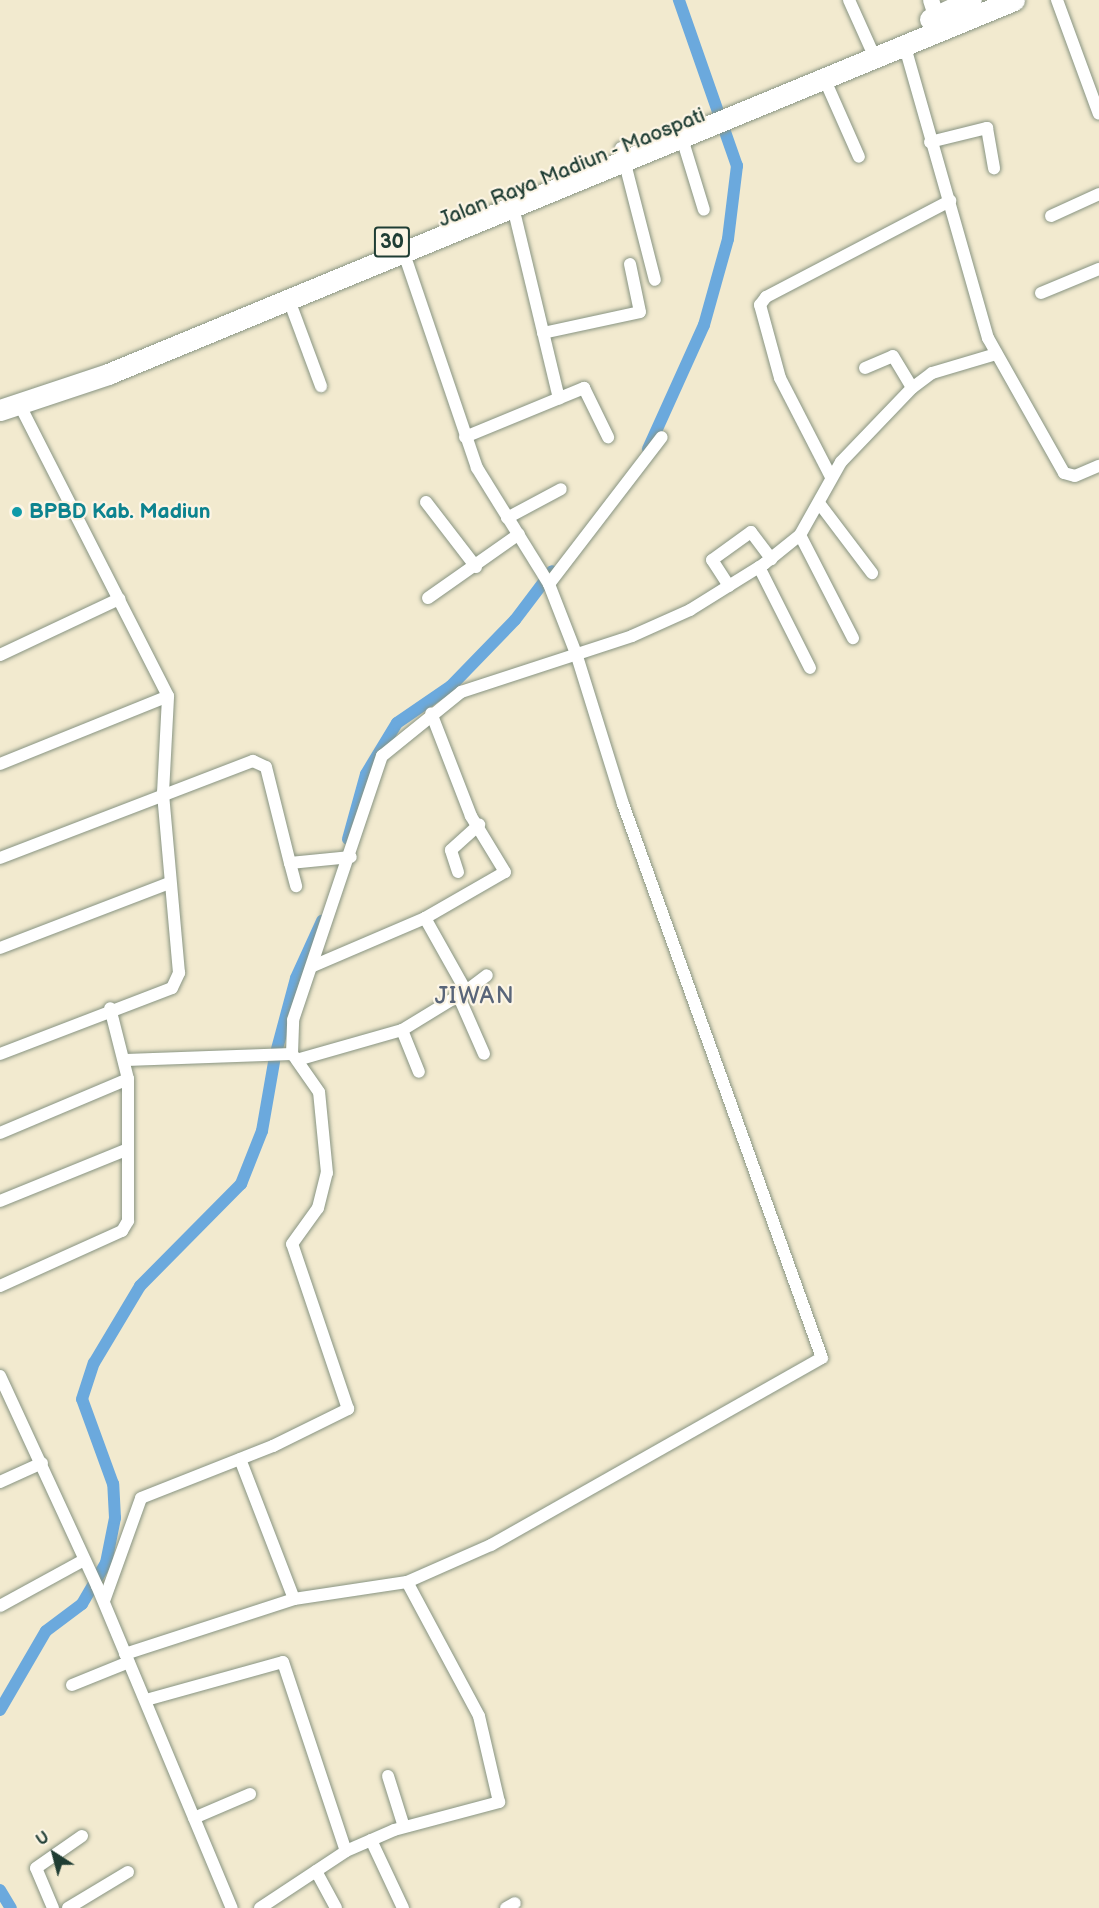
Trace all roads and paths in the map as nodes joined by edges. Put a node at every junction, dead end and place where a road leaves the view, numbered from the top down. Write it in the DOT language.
graph roads {
  1 [pos="849,0"];
  2 [pos="971,0"];
  3 [pos="1014,0"];
  4 [pos="1057,0"];
  5 [pos="943,13"];
  6 [pos="905,47"];
  7 [pos="871,49"];
  8 [pos="824,78"];
  9 [pos="1095,92"];
  10 [pos="725,112"];
  11 [pos="1099,114"];
  12 [pos="681,135"];
  13 [pos="930,142"];
  14 [pos="623,154"];
  15 [pos="860,157"];
  16 [pos="994,168"];
  17 [pos="1099,194"];
  18 [pos="950,201"];
  19 [pos="513,207"];
  20 [pos="704,210"];
  21 [pos="1051,216"];
  22 [pos="404,253"];
  23 [pos="630,264"];
  24 [pos="1099,269"];
  25 [pos="655,280"];
  26 [pos="1041,293"];
  27 [pos="289,300"];
  28 [pos="222,320"];
  29 [pos="543,333"];
  30 [pos="996,354"];
  31 [pos="865,368"];
  32 [pos="321,386"];
  33 [pos="912,388"];
  34 [pos="559,399"];
  35 [pos="9,406"];
  36 [pos="465,437"];
  37 [pos="608,437"];
  38 [pos="662,437"];
  39 [pos="1099,466"];
  40 [pos="831,477"];
  41 [pos="561,489"];
  42 [pos="426,502"];
  43 [pos="819,503"];
  44 [pos="507,518"];
  45 [pos="519,534"];
  46 [pos="800,535"];
  47 [pos="771,559"];
  48 [pos="476,567"];
  49 [pos="759,567"];
  50 [pos="872,573"];
  51 [pos="548,582"];
  52 [pos="729,586"];
  53 [pos="428,598"];
  54 [pos="119,599"];
  55 [pos="853,638"];
  56 [pos="0,655"];
  57 [pos="577,656"];
  58 [pos="810,668"];
  59 [pos="168,696"];
  60 [pos="431,713"];
  61 [pos="0,764"];
  62 [pos="164,793"];
  63 [pos="479,825"];
  64 [pos="350,857"];
  65 [pos="0,858"];
  66 [pos="290,862"];
  67 [pos="458,872"];
  68 [pos="169,883"];
  69 [pos="296,886"];
  70 [pos="425,918"];
  71 [pos="0,948"];
  72 [pos="313,966"];
  73 [pos="487,975"];
  74 [pos="462,994"];
  75 [pos="110,1008"];
  76 [pos="402,1030"];
  77 [pos="0,1054"];
  78 [pos="484,1054"];
  79 [pos="294,1057"];
  80 [pos="126,1060"];
  81 [pos="419,1072"];
  82 [pos="128,1079"];
  83 [pos="0,1133"];
  84 [pos="128,1149"];
  85 [pos="0,1201"];
  86 [pos="0,1286"];
  87 [pos="0,1376"];
  88 [pos="240,1460"];
  89 [pos="42,1464"];
  90 [pos="0,1482"];
  91 [pos="86,1564"];
  92 [pos="407,1582"];
  93 [pos="294,1599"];
  94 [pos="104,1601"];
  95 [pos="0,1606"];
  96 [pos="127,1658"];
  97 [pos="72,1685"];
  98 [pos="146,1700"];
  99 [pos="387,1776"];
  100 [pos="250,1794"];
  101 [pos="194,1818"];
  102 [pos="404,1827"];
  103 [pos="82,1836"];
  104 [pos="370,1840"];
  105 [pos="346,1851"];
  106 [pos="316,1871"];
  107 [pos="128,1872"];
  108 [pos="53,1908"];
  109 [pos="68,1908"];
  110 [pos="232,1908"];
  111 [pos="260,1908"];
  112 [pos="336,1908"];
  113 [pos="403,1908"];
  1 -- 7 [label="street"];
  2 -- 5 [label="highway, 30"];
  3 -- 5 [label="highway, 30"];
  4 -- 9 [label="street"];
  5 -- 6 [label="highway, Jalan Raya Madiun - Maospati / 30"];
  5 -- 7 [label="highway, Jalan Raya Madiun - Maospati / 30"];
  6 -- 8 [label="highway, Jalan Raya Madiun - Maospati / 30"];
  6 -- 13 [label="street"];
  7 -- 10 [label="highway, Jalan Raya Madiun - Maospati / 30"];
  8 -- 10 [label="highway, Jalan Raya Madiun - Maospati / 30"];
  8 -- 15 [label="street"];
  9 -- 11 [label="street"];
  10 -- 12 [label="highway, Jalan Raya Madiun - Maospati / 30"];
  10 -- 14 [label="highway, Jalan Raya Madiun - Maospati / 30"];
  12 -- 14 [label="highway, Jalan Raya Madiun - Maospati / 30"];
  12 -- 20 [label="street"];
  13 -- 16 [label="street"];
  13 -- 18 [label="street"];
  14 -- 19 [label="highway, Jalan Raya Madiun - Maospati / 30"];
  14 -- 25 [label="street"];
  14 -- 28 [label="highway, Jalan Raya Madiun - Maospati / 30"];
  17 -- 21 [label="street"];
  18 -- 30 [label="street"];
  18 -- 40 [label="street"];
  19 -- 22 [label="highway, Jalan Raya Madiun - Maospati / 30"];
  19 -- 29 [label="street"];
  22 -- 27 [label="highway, Jalan Raya Madiun - Maospati / 30"];
  22 -- 36 [label="street"];
  23 -- 29 [label="street"];
  24 -- 26 [label="street"];
  27 -- 28 [label="highway, Jalan Raya Madiun - Maospati / 30"];
  27 -- 32 [label="street"];
  28 -- 35 [label="highway, Jalan Raya Madiun - Maospati / 30"];
  29 -- 34 [label="street"];
  30 -- 33 [label="street"];
  30 -- 39 [label="street"];
  31 -- 33 [label="street"];
  33 -- 40 [label="street"];
  34 -- 36 [label="street"];
  34 -- 37 [label="street"];
  35 -- 54 [label="street"];
  36 -- 44 [label="street"];
  38 -- 51 [label="street"];
  40 -- 43 [label="street"];
  41 -- 44 [label="street"];
  42 -- 48 [label="street"];
  43 -- 46 [label="street"];
  43 -- 50 [label="street"];
  44 -- 45 [label="street"];
  45 -- 48 [label="street"];
  45 -- 51 [label="street"];
  46 -- 47 [label="street"];
  46 -- 55 [label="street"];
  47 -- 49 [label="street"];
  47 -- 52 [label="street"];
  48 -- 53 [label="street"];
  49 -- 52 [label="street"];
  49 -- 58 [label="street"];
  51 -- 57 [label="street"];
  52 -- 57 [label="street"];
  54 -- 56 [label="street"];
  54 -- 59 [label="street"];
  57 -- 60 [label="street"];
  57 -- 92 [label="street"];
  59 -- 61 [label="street"];
  59 -- 62 [label="street"];
  60 -- 63 [label="street"];
  60 -- 64 [label="street"];
  62 -- 65 [label="street"];
  62 -- 66 [label="street"];
  62 -- 68 [label="street"];
  63 -- 67 [label="street"];
  63 -- 70 [label="street"];
  64 -- 66 [label="street"];
  64 -- 72 [label="street"];
  66 -- 69 [label="street"];
  68 -- 71 [label="street"];
  68 -- 75 [label="street"];
  70 -- 72 [label="street"];
  70 -- 74 [label="street"];
  72 -- 79 [label="street"];
  73 -- 74 [label="street"];
  74 -- 76 [label="street"];
  74 -- 78 [label="street"];
  75 -- 77 [label="street"];
  75 -- 80 [label="street"];
  76 -- 79 [label="street"];
  76 -- 81 [label="street"];
  79 -- 80 [label="street"];
  79 -- 88 [label="street"];
  80 -- 82 [label="street"];
  82 -- 83 [label="street"];
  82 -- 84 [label="street"];
  84 -- 85 [label="street"];
  84 -- 86 [label="street"];
  87 -- 89 [label="street"];
  88 -- 93 [label="street"];
  88 -- 94 [label="street"];
  89 -- 90 [label="street"];
  89 -- 91 [label="street"];
  91 -- 94 [label="street"];
  91 -- 95 [label="street"];
  92 -- 93 [label="street"];
  92 -- 102 [label="street"];
  93 -- 96 [label="street"];
  94 -- 96 [label="street"];
  96 -- 97 [label="street"];
  96 -- 98 [label="street"];
  98 -- 101 [label="street"];
  98 -- 105 [label="street"];
  99 -- 102 [label="street"];
  100 -- 101 [label="street"];
  101 -- 110 [label="street"];
  102 -- 104 [label="street"];
  103 -- 108 [label="street"];
  104 -- 105 [label="street"];
  104 -- 113 [label="street"];
  105 -- 106 [label="street"];
  106 -- 111 [label="street"];
  106 -- 112 [label="street"];
  107 -- 109 [label="street"];
}
